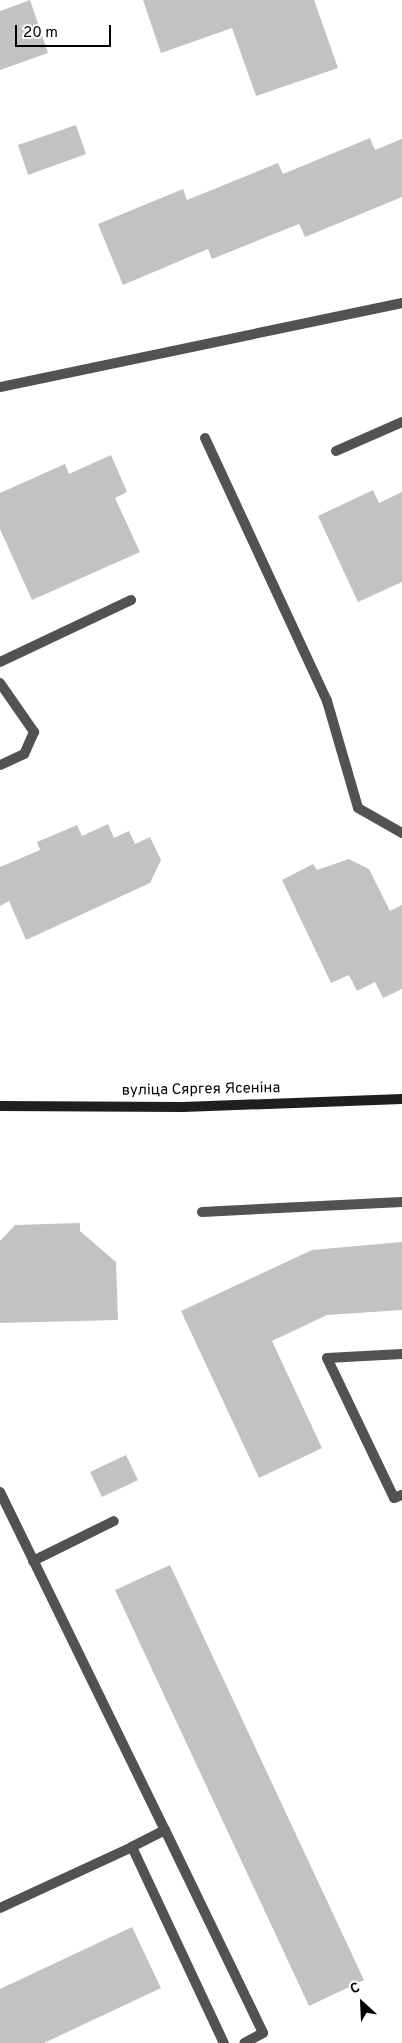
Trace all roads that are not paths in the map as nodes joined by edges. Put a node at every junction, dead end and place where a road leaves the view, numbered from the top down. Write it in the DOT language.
graph roads {
  1 [pos="402,303"];
  2 [pos="0,388"];
  3 [pos="402,422"];
  4 [pos="205,438"];
  5 [pos="336,451"];
  6 [pos="131,600"];
  7 [pos="0,662"];
  8 [pos="0,683"];
  9 [pos="0,765"];
  10 [pos="402,833"];
  11 [pos="402,1099"];
  12 [pos="0,1106"];
  13 [pos="402,1202"];
  14 [pos="202,1212"];
  15 [pos="402,1354"];
  16 [pos="0,1492"];
  17 [pos="402,1495"];
  18 [pos="114,1522"];
  19 [pos="33,1561"];
  20 [pos="166,1830"];
  21 [pos="132,1846"];
  22 [pos="0,1908"];
  23 [pos="224,2043"];
  24 [pos="244,2043"];
  1 -- 2 [label="lane"];
  3 -- 5 [label="lane"];
  4 -- 10 [label="lane"];
  6 -- 7 [label="lane"];
  8 -- 9 [label="lane"];
  11 -- 12 [label="main road, вуліца Сяргея Ясеніна"];
  13 -- 14 [label="lane"];
  15 -- 17 [label="lane"];
  16 -- 19 [label="lane"];
  18 -- 19 [label="lane"];
  19 -- 20 [label="lane"];
  20 -- 21 [label="lane"];
  20 -- 24 [label="lane"];
  21 -- 22 [label="lane"];
  21 -- 23 [label="lane"];
}
